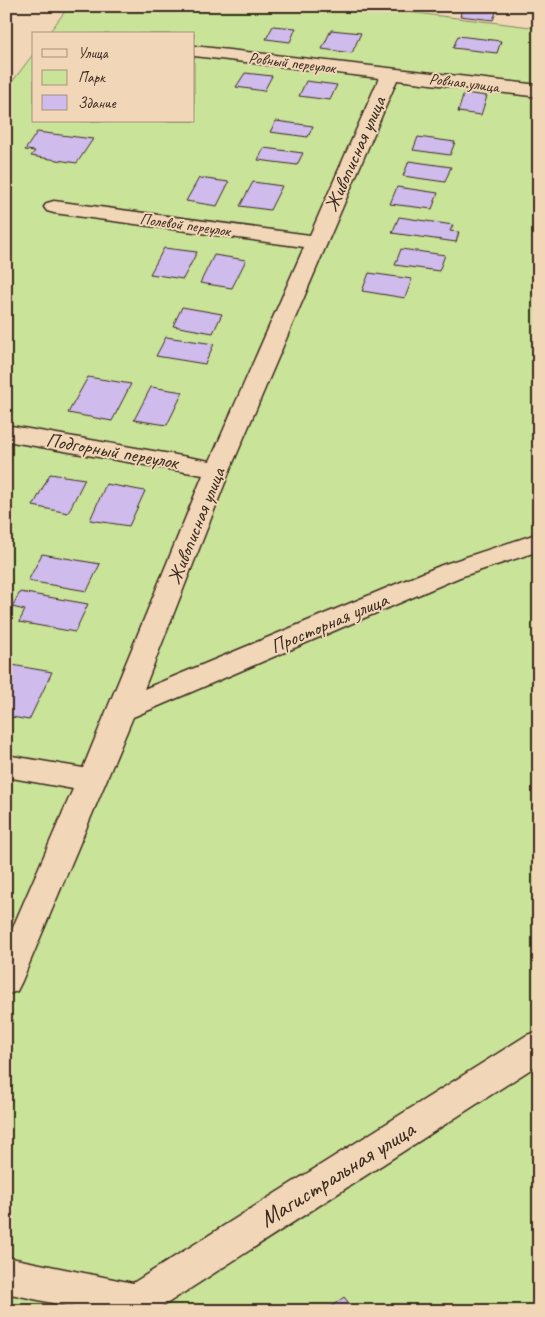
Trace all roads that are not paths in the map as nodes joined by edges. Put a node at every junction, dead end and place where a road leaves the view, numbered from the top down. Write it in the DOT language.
graph roads {
  1 [pos="195,52"];
  2 [pos="390,74"];
  3 [pos="539,91"];
  4 [pos="54,207"];
  5 [pos="316,242"];
  6 [pos="6,432"];
  7 [pos="218,470"];
  8 [pos="539,542"];
  9 [pos="122,710"];
  10 [pos="6,766"];
  11 [pos="91,781"];
  12 [pos="6,981"];
  13 [pos="539,1046"];
  14 [pos="6,1275"];
  15 [pos="139,1307"];
  1 -- 2 [label="street, Ровный переулок"];
  2 -- 3 [label="street, Ровная улица"];
  2 -- 5 [label="street, Живописная улица"];
  4 -- 5 [label="street, Полевой переулок"];
  5 -- 7 [label="street, Живописная улица"];
  6 -- 7 [label="street, Подгорный переулок"];
  7 -- 9 [label="street, Живописная улица"];
  8 -- 9 [label="street, Просторная улица"];
  9 -- 11 [label="street, Живописная улица"];
  10 -- 11 [label="street"];
  11 -- 12 [label="street, Живописная улица"];
  13 -- 15 [label="street, Магистральная улица"];
  14 -- 15 [label="street"];
}
